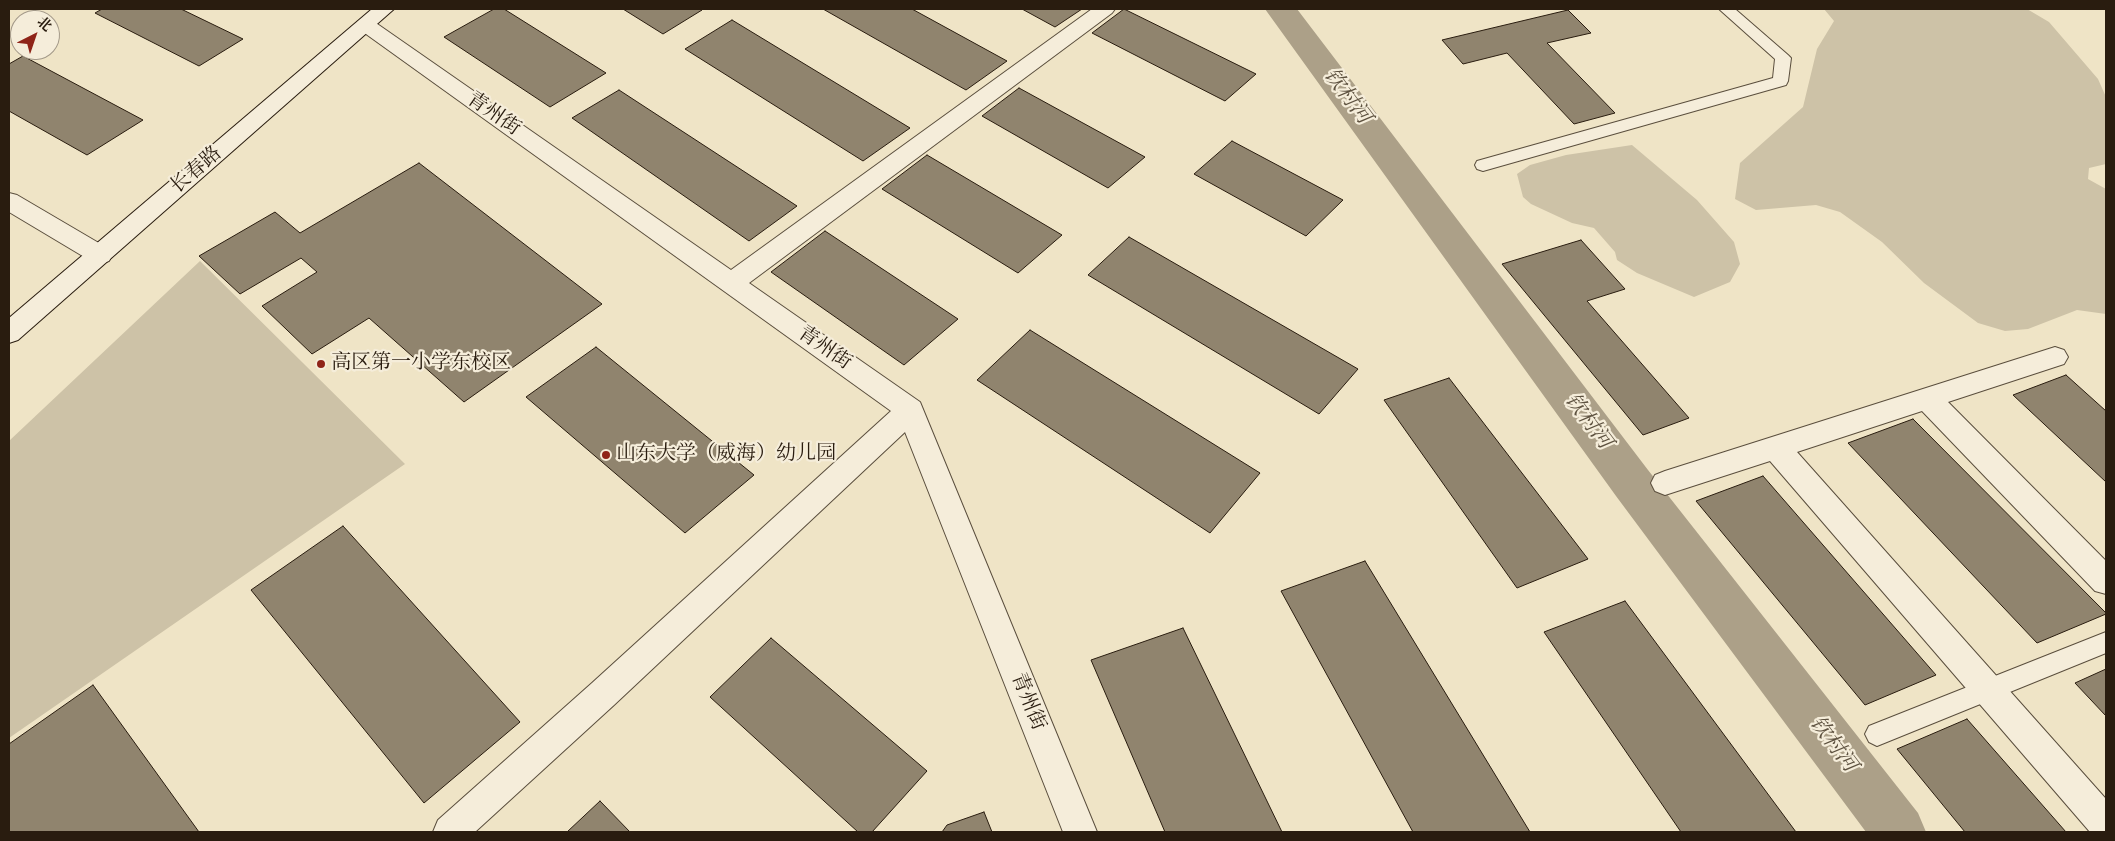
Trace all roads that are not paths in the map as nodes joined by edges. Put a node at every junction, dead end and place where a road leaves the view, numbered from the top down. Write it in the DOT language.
graph roads {
  1 [pos="1105,9"];
  2 [pos="1726,9"];
  3 [pos="375,17"];
  4 [pos="1483,165"];
  5 [pos="9,200"];
  6 [pos="100,255"];
  7 [pos="730,283"];
  8 [pos="9,333"];
  9 [pos="2055,357"];
  10 [pos="1926,398"];
  11 [pos="910,410"];
  12 [pos="1775,447"];
  13 [pos="1665,483"];
  14 [pos="2106,581"];
  15 [pos="2106,642"];
  16 [pos="1988,690"];
  17 [pos="1877,734"];
  18 [pos="2106,825"];
  19 [pos="450,832"];
  20 [pos="1080,832"];
  1 -- 7 [label="street"];
  2 -- 4 [label="lane"];
  3 -- 6 [label="street, 长春路"];
  3 -- 7 [label="street, 青州街"];
  5 -- 6 [label="street"];
  6 -- 8 [label="street, 长春路"];
  7 -- 11 [label="street, 青州街"];
  9 -- 10 [label="street"];
  10 -- 12 [label="street"];
  10 -- 14 [label="street"];
  11 -- 19 [label="street"];
  11 -- 20 [label="street, 青州街"];
  12 -- 13 [label="street"];
  12 -- 16 [label="street"];
  15 -- 16 [label="lane"];
  16 -- 17 [label="lane"];
  16 -- 18 [label="street"];
}
